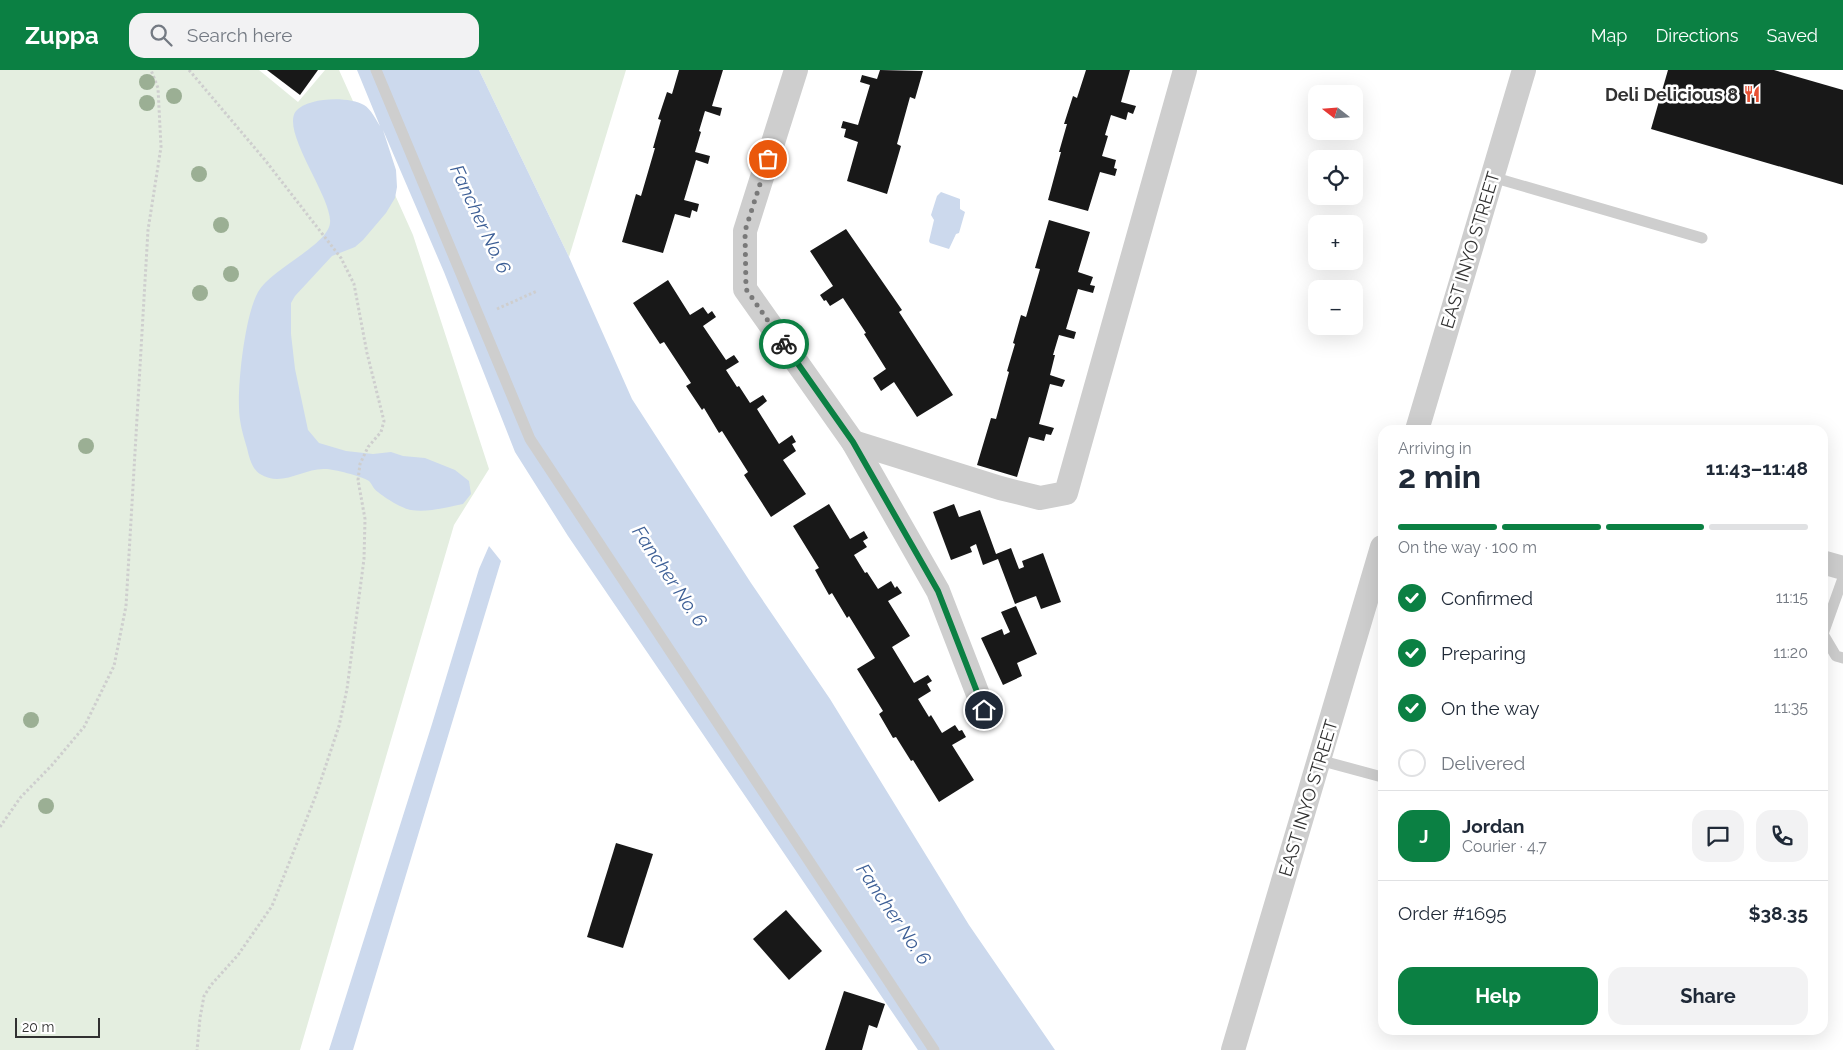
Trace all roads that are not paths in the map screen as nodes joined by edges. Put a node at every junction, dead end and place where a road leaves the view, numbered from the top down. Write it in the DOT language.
graph roads {
  1 [pos="376,70"];
  2 [pos="796,70"];
  3 [pos="1185,70"];
  4 [pos="1524,70"];
  5 [pos="1492,177"];
  6 [pos="1702,238"];
  7 [pos="1418,425"];
  8 [pos="853,442"];
  9 [pos="1378,561"];
  10 [pos="1828,564"];
  11 [pos="1843,568"];
  12 [pos="1843,578"];
  13 [pos="1828,618"];
  14 [pos="1828,643"];
  15 [pos="1843,658"];
  16 [pos="984,710"];
  17 [pos="1319,760"];
  18 [pos="1378,776"];
  19 [pos="934,1050"];
  20 [pos="1233,1050"];
  1 -- 19 [label="lane"];
  2 -- 8 [label="street"];
  3 -- 8 [label="street"];
  4 -- 5 [label="street, EAST INYO STREET"];
  5 -- 6 [label="lane"];
  5 -- 7 [label="street, EAST INYO STREET"];
  8 -- 16 [label="street"];
  9 -- 17 [label="street, EAST INYO STREET"];
  10 -- 11 [label="street"];
  12 -- 13 [label="lane"];
  14 -- 15 [label="lane"];
  17 -- 18 [label="lane"];
  17 -- 20 [label="street, EAST INYO STREET"];
}
